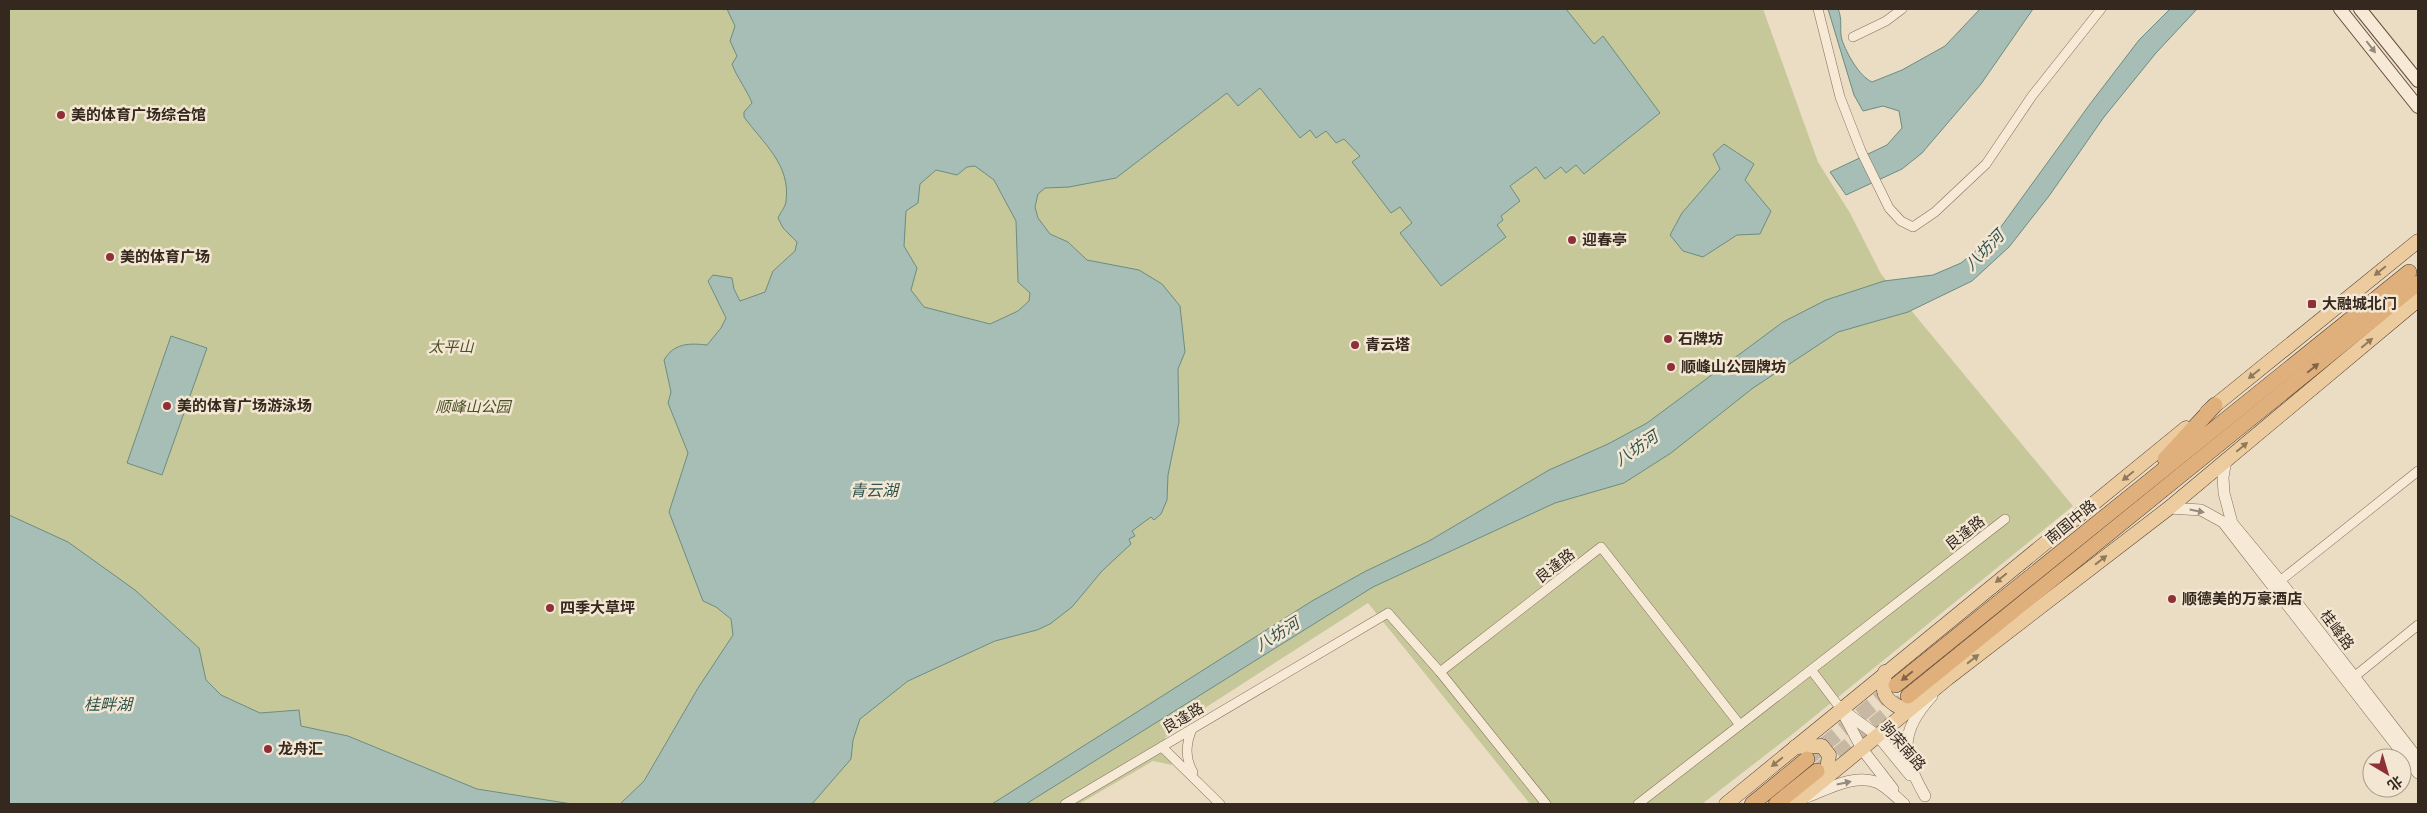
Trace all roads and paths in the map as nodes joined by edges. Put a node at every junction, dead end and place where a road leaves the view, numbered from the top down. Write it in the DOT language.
graph roads {
  1 [pos="1818,9"];
  2 [pos="1902,9"];
  3 [pos="2101,9"];
  4 [pos="2340,9"];
  5 [pos="2360,9"];
  6 [pos="1853,36"];
  7 [pos="2418,81"];
  8 [pos="2418,107"];
  9 [pos="2418,241"];
  10 [pos="2414,278"];
  11 [pos="2418,300"];
  12 [pos="2216,405"];
  13 [pos="2226,460"];
  14 [pos="2418,471"];
  15 [pos="2128,499"];
  16 [pos="2169,508"];
  17 [pos="2005,519"];
  18 [pos="2280,581"];
  19 [pos="2418,625"];
  20 [pos="1440,672"];
  21 [pos="1812,672"];
  22 [pos="1885,672"];
  23 [pos="2354,677"];
  24 [pos="1948,678"];
  25 [pos="1896,685"];
  26 [pos="1908,696"];
  27 [pos="1926,696"];
  28 [pos="1841,709"];
  29 [pos="1740,726"];
  30 [pos="1192,729"];
  31 [pos="1878,736"];
  32 [pos="1162,746"];
  33 [pos="1795,747"];
  34 [pos="1862,749"];
  35 [pos="1807,759"];
  36 [pos="2418,759"];
  37 [pos="2418,773"];
  38 [pos="1816,779"];
  39 [pos="1201,785"];
  40 [pos="1929,800"];
  41 [pos="1796,802"];
  42 [pos="1065,804"];
  43 [pos="1220,804"];
  44 [pos="1546,804"];
  45 [pos="1638,804"];
  46 [pos="1726,804"];
  47 [pos="1752,804"];
  48 [pos="1776,804"];
  49 [pos="1904,804"];
  1 -- 3 [label="street"];
  2 -- 6 [label="street"];
  4 -- 8 [label="main road, one-way"];
  5 -- 7 [label="main road"];
  9 -- 12 [label="main road, 南国中路, one-way"];
  10 -- 15 [label="highway, 南国中路"];
  26 -- 10 [label="highway, 南国中路, one-way"];
  13 -- 11 [label="main road, one-way"];
  12 -- 15 [label="highway"];
  12 -- 22 [label="main road, 南国中路, one-way"];
  13 -- 16 [label="main road"];
  13 -- 18 [label="street, 桂峰路"];
  14 -- 18 [label="street"];
  15 -- 25 [label="highway, 南国中路, one-way"];
  24 -- 16 [label="main road, one-way"];
  16 -- 37 [label="street, one-way"];
  17 -- 21 [label="street, 良逢路"];
  18 -- 23 [label="street, 桂峰路"];
  19 -- 23 [label="street"];
  20 -- 29 [label="street, 良逢路"];
  20 -- 30 [label="street, 良逢路"];
  20 -- 44 [label="street"];
  21 -- 28 [label="street"];
  21 -- 29 [label="street, 良逢路"];
  22 -- 27 [label="main road"];
  22 -- 28 [label="main road, 南国中路"];
  23 -- 36 [label="street, 桂峰路"];
  24 -- 27 [label="main road"];
  24 -- 40 [label="street"];
  27 -- 31 [label="main road"];
  28 -- 31 [label="street, 驹荣南路"];
  28 -- 33 [label="main road, 南国中路"];
  28 -- 34 [label="street, 驹荣南路"];
  29 -- 45 [label="street"];
  30 -- 32 [label="street, 良逢路"];
  30 -- 39 [label="street"];
  31 -- 34 [label="main road"];
  31 -- 40 [label="street, 驹荣南路"];
  32 -- 39 [label="street"];
  32 -- 42 [label="street, 良逢路"];
  33 -- 38 [label="main road"];
  33 -- 46 [label="main road, 南国中路, one-way"];
  34 -- 38 [label="main road"];
  34 -- 49 [label="street, 驹荣南路"];
  35 -- 47 [label="highway"];
  38 -- 41 [label="main road"];
  38 -- 48 [label="highway"];
  39 -- 43 [label="street"];
  41 -- 49 [label="street, one-way"];
}
